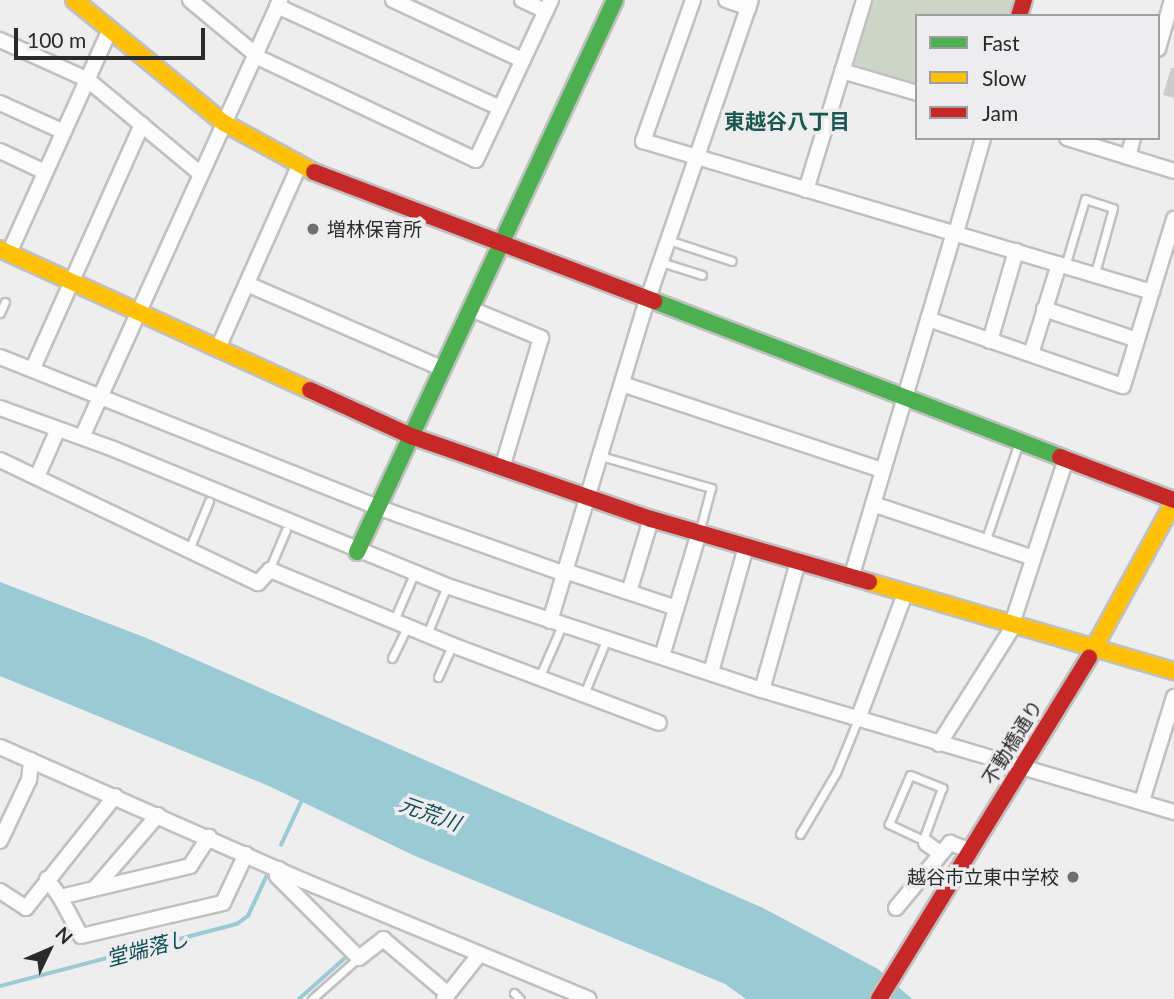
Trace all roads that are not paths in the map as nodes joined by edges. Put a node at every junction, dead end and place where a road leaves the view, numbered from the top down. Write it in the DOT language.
graph roads {
  1 [pos="74,0"];
  2 [pos="190,0"];
  3 [pos="393,0"];
  4 [pos="522,0"];
  5 [pos="615,0"];
  6 [pos="693,0"];
  7 [pos="726,0"];
  8 [pos="864,0"];
  9 [pos="1172,0"];
  10 [pos="278,3"];
  11 [pos="750,4"];
  12 [pos="549,6"];
  13 [pos="110,30"];
  14 [pos="0,40"];
  15 [pos="1160,42"];
  16 [pos="255,55"];
  17 [pos="522,60"];
  18 [pos="842,71"];
  19 [pos="88,80"];
  20 [pos="915,92"];
  21 [pos="0,103"];
  22 [pos="500,108"];
  23 [pos="224,123"];
  24 [pos="142,124"];
  25 [pos="64,132"];
  26 [pos="983,140"];
  27 [pos="1073,140"];
  28 [pos="1132,140"];
  29 [pos="0,151"];
  30 [pos="1128,157"];
  31 [pos="696,158"];
  32 [pos="299,166"];
  33 [pos="1174,171"];
  34 [pos="46,172"];
  35 [pos="201,174"];
  36 [pos="806,190"];
  37 [pos="1174,219"];
  38 [pos="955,233"];
  39 [pos="668,240"];
  40 [pos="502,242"];
  41 [pos="5,251"];
  42 [pos="1016,251"];
  43 [pos="732,261"];
  44 [pos="661,262"];
  45 [pos="1062,265"];
  46 [pos="1095,273"];
  47 [pos="702,275"];
  48 [pos="73,283"];
  49 [pos="247,285"];
  50 [pos="1152,292"];
  51 [pos="649,298"];
  52 [pos="5,302"];
  53 [pos="471,309"];
  54 [pos="1044,309"];
  55 [pos="0,313"];
  56 [pos="138,313"];
  57 [pos="928,319"];
  58 [pos="1137,340"];
  59 [pos="990,341"];
  60 [pos="218,348"];
  61 [pos="1031,354"];
  62 [pos="0,357"];
  63 [pos="33,368"];
  64 [pos="443,369"];
  65 [pos="622,384"];
  66 [pos="101,395"];
  67 [pos="905,397"];
  68 [pos="0,408"];
  69 [pos="58,429"];
  70 [pos="411,436"];
  71 [pos="82,438"];
  72 [pos="1019,441"];
  73 [pos="601,456"];
  74 [pos="1066,459"];
  75 [pos="0,460"];
  76 [pos="502,468"];
  77 [pos="882,470"];
  78 [pos="37,477"];
  79 [pos="587,499"];
  80 [pos="209,500"];
  81 [pos="1174,501"];
  82 [pos="873,504"];
  83 [pos="377,507"];
  84 [pos="651,519"];
  85 [pos="286,530"];
  86 [pos="699,533"];
  87 [pos="985,542"];
  88 [pos="746,547"];
  89 [pos="187,552"];
  90 [pos="357,552"];
  91 [pos="1033,558"];
  92 [pos="797,562"];
  93 [pos="270,571"];
  94 [pos="565,572"];
  95 [pos="414,574"];
  96 [pos="851,578"];
  97 [pos="447,586"];
  98 [pos="629,592"];
  99 [pos="905,594"];
  100 [pos="676,608"];
  101 [pos="557,622"];
  102 [pos="400,623"];
  103 [pos="1012,627"];
  104 [pos="427,634"];
  105 [pos="607,638"];
  106 [pos="452,645"];
  107 [pos="1094,649"];
  108 [pos="662,656"];
  109 [pos="392,659"];
  110 [pos="1174,671"];
  111 [pos="711,672"];
  112 [pos="438,677"];
  113 [pos="539,679"];
  114 [pos="762,690"];
  115 [pos="584,695"];
  116 [pos="1174,697"];
  117 [pos="858,719"];
  118 [pos="659,723"];
  119 [pos="1168,741"];
  120 [pos="939,744"];
  121 [pos="0,747"];
  122 [pos="31,760"];
  123 [pos="46,766"];
  124 [pos="1020,768"];
  125 [pos="29,780"];
  126 [pos="115,796"];
  127 [pos="1143,801"];
  128 [pos="1174,812"];
  129 [pos="158,815"];
  130 [pos="800,834"];
  131 [pos="209,838"];
  132 [pos="0,841"];
  133 [pos="925,841"];
  134 [pos="969,850"];
  135 [pos="246,853"];
  136 [pos="940,853"];
  137 [pos="279,869"];
  138 [pos="47,879"];
  139 [pos="96,887"];
  140 [pos="0,891"];
  141 [pos="60,897"];
  142 [pos="896,908"];
  143 [pos="479,955"];
  144 [pos="359,958"];
  145 [pos="446,996"];
  146 [pos="312,999"];
  147 [pos="589,999"];
  148 [pos="878,999"];
  1 -- 13 [label="street"];
  2 -- 16 [label="street"];
  3 -- 17 [label="street"];
  4 -- 12 [label="street"];
  5 -- 40 [label="street"];
  6 -- 31 [label="street"];
  7 -- 11 [label="street"];
  8 -- 18 [label="street"];
  9 -- 15 [label="street"];
  10 -- 16 [label="street"];
  10 -- 22 [label="street"];
  11 -- 31 [label="street"];
  12 -- 17 [label="street"];
  13 -- 19 [label="street"];
  13 -- 23 [label="street"];
  14 -- 19 [label="street"];
  16 -- 22 [label="street"];
  16 -- 23 [label="street"];
  17 -- 22 [label="street"];
  18 -- 20 [label="street"];
  18 -- 36 [label="street"];
  19 -- 24 [label="street"];
  19 -- 25 [label="street"];
  21 -- 25 [label="street"];
  23 -- 32 [label="street"];
  23 -- 35 [label="street"];
  24 -- 35 [label="street"];
  24 -- 48 [label="street"];
  25 -- 34 [label="street"];
  26 -- 38 [label="street"];
  27 -- 30 [label="street"];
  28 -- 30 [label="street"];
  29 -- 34 [label="street"];
  30 -- 33 [label="street"];
  31 -- 36 [label="street"];
  31 -- 39 [label="street"];
  32 -- 40 [label="street"];
  32 -- 49 [label="street"];
  34 -- 41 [label="street"];
  35 -- 56 [label="street"];
  36 -- 38 [label="street"];
  37 -- 50 [label="street"];
  38 -- 42 [label="street"];
  38 -- 57 [label="street"];
  39 -- 43 [label="lane"];
  39 -- 44 [label="street"];
  40 -- 51 [label="street"];
  40 -- 53 [label="street"];
  41 -- 48 [label="street"];
  42 -- 45 [label="street"];
  42 -- 59 [label="street"];
  44 -- 47 [label="lane"];
  44 -- 51 [label="street"];
  45 -- 46 [label="street"];
  45 -- 46 [label="lane"];
  45 -- 54 [label="street"];
  46 -- 50 [label="street"];
  48 -- 56 [label="street"];
  48 -- 63 [label="street"];
  49 -- 60 [label="street"];
  49 -- 64 [label="street"];
  50 -- 58 [label="street"];
  51 -- 65 [label="street"];
  51 -- 67 [label="street"];
  52 -- 55 [label="lane"];
  53 -- 64 [label="street"];
  53 -- 76 [label="street"];
  54 -- 58 [label="street"];
  54 -- 61 [label="street"];
  56 -- 60 [label="street"];
  56 -- 66 [label="street"];
  57 -- 59 [label="street"];
  57 -- 67 [label="street"];
  58 -- 61 [label="street"];
  59 -- 61 [label="street"];
  60 -- 70 [label="street"];
  62 -- 63 [label="street"];
  63 -- 66 [label="street"];
  64 -- 70 [label="street"];
  65 -- 73 [label="street"];
  65 -- 77 [label="street"];
  66 -- 71 [label="street"];
  66 -- 83 [label="street"];
  67 -- 72 [label="street"];
  67 -- 77 [label="street"];
  68 -- 69 [label="street"];
  69 -- 71 [label="street"];
  69 -- 78 [label="street"];
  70 -- 76 [label="street"];
  70 -- 83 [label="street"];
  71 -- 90 [label="street"];
  72 -- 74 [label="street"];
  72 -- 87 [label="lane"];
  73 -- 79 [label="street"];
  73 -- 86 [label="lane"];
  74 -- 81 [label="street"];
  74 -- 91 [label="street"];
  75 -- 78 [label="street"];
  76 -- 79 [label="street"];
  77 -- 82 [label="street"];
  78 -- 89 [label="street"];
  79 -- 84 [label="street"];
  79 -- 94 [label="street"];
  80 -- 89 [label="lane"];
  81 -- 107 [label="street, 不動橋通り"];
  82 -- 87 [label="street"];
  82 -- 96 [label="street"];
  83 -- 90 [label="street"];
  83 -- 94 [label="street"];
  84 -- 86 [label="street"];
  84 -- 98 [label="street"];
  85 -- 93 [label="lane"];
  86 -- 88 [label="street"];
  86 -- 100 [label="street"];
  87 -- 91 [label="street"];
  88 -- 92 [label="street"];
  88 -- 111 [label="street"];
  89 -- 93 [label="street"];
  90 -- 95 [label="street"];
  91 -- 103 [label="street"];
  92 -- 96 [label="street"];
  92 -- 114 [label="street"];
  93 -- 102 [label="street"];
  94 -- 98 [label="street"];
  94 -- 101 [label="street"];
  95 -- 97 [label="street"];
  95 -- 102 [label="lane"];
  96 -- 99 [label="street"];
  97 -- 101 [label="street"];
  97 -- 104 [label="lane"];
  98 -- 100 [label="street"];
  99 -- 103 [label="street"];
  99 -- 117 [label="street"];
  100 -- 108 [label="street"];
  101 -- 105 [label="street"];
  101 -- 113 [label="lane"];
  102 -- 104 [label="street"];
  102 -- 109 [label="lane"];
  103 -- 107 [label="street"];
  103 -- 120 [label="street"];
  104 -- 106 [label="street"];
  105 -- 108 [label="street"];
  105 -- 115 [label="lane"];
  106 -- 112 [label="lane"];
  106 -- 113 [label="street"];
  107 -- 110 [label="street"];
  107 -- 124 [label="street, 不動橋通り"];
  108 -- 111 [label="street"];
  111 -- 114 [label="street"];
  113 -- 115 [label="street"];
  114 -- 117 [label="street"];
  115 -- 118 [label="street"];
  116 -- 119 [label="street"];
  117 -- 120 [label="street"];
  117 -- 130 [label="lane"];
  119 -- 127 [label="street"];
  120 -- 124 [label="street"];
  121 -- 122 [label="street"];
  122 -- 123 [label="street"];
  122 -- 125 [label="street"];
  123 -- 125 [label="street"];
  123 -- 126 [label="street"];
  124 -- 127 [label="street"];
  124 -- 134 [label="street, 不動橋通り"];
  125 -- 132 [label="street"];
  126 -- 129 [label="street"];
  126 -- 138 [label="street"];
  127 -- 128 [label="street"];
  129 -- 131 [label="street"];
  129 -- 139 [label="street"];
  131 -- 135 [label="street"];
  131 -- 139 [label="street"];
  133 -- 133 [label="lane"];
  133 -- 136 [label="street"];
  134 -- 136 [label="street"];
  134 -- 148 [label="street, 不動橋通り"];
  135 -- 137 [label="street"];
  135 -- 141 [label="street"];
  136 -- 142 [label="street"];
  137 -- 143 [label="street"];
  137 -- 144 [label="street"];
  138 -- 140 [label="street"];
  138 -- 141 [label="street"];
  139 -- 141 [label="street"];
  143 -- 145 [label="street"];
  143 -- 147 [label="street"];
  144 -- 145 [label="street"];
  144 -- 146 [label="lane"];
}
